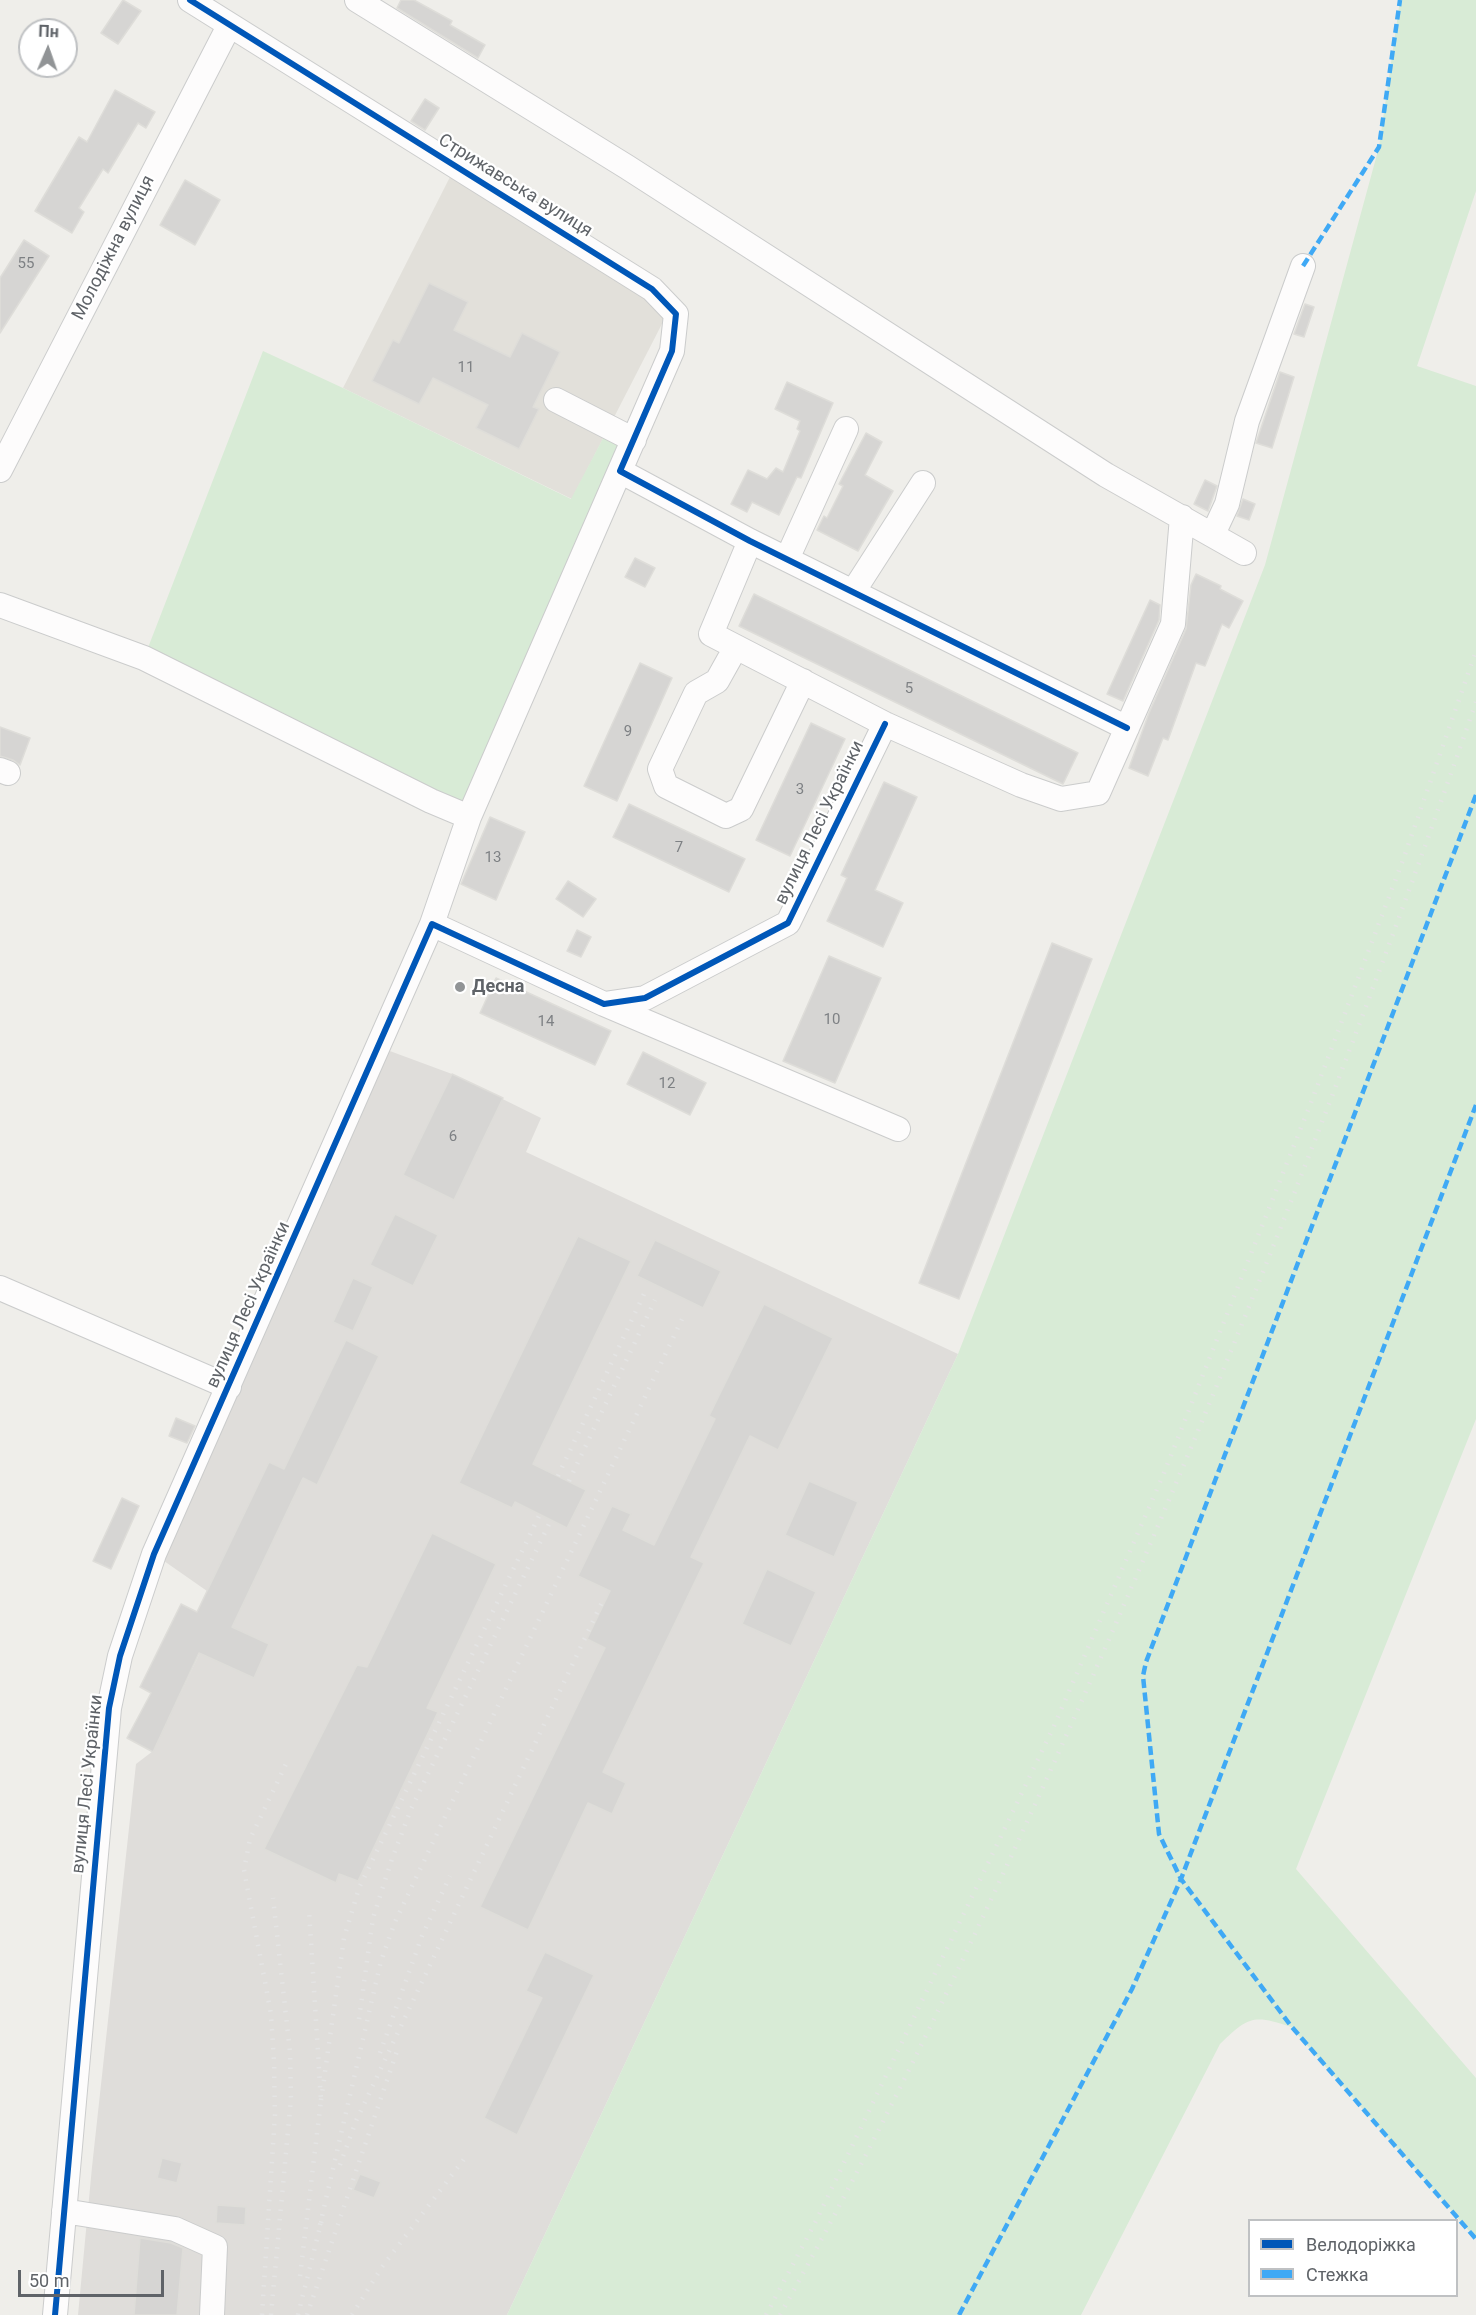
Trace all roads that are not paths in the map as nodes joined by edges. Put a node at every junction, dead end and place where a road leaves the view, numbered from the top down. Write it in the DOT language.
graph roads {
  1 [pos="190,0"];
  2 [pos="357,0"];
  3 [pos="229,26"];
  4 [pos="1303,266"];
  5 [pos="556,400"];
  6 [pos="846,429"];
  7 [pos="633,440"];
  8 [pos="0,470"];
  9 [pos="620,471"];
  10 [pos="923,483"];
  11 [pos="1182,517"];
  12 [pos="1213,534"];
  13 [pos="750,541"];
  14 [pos="1244,553"];
  15 [pos="788,559"];
  16 [pos="854,592"];
  17 [pos="0,605"];
  18 [pos="736,646"];
  19 [pos="803,681"];
  20 [pos="885,724"];
  21 [pos="1127,728"];
  22 [pos="469,817"];
  23 [pos="432,924"];
  24 [pos="604,1004"];
  25 [pos="898,1129"];
  26 [pos="0,1288"];
  27 [pos="229,1387"];
  28 [pos="64,2211"];
  29 [pos="55,2315"];
  30 [pos="212,2315"];
  1 -- 3 [label="street, Стрижавська вулиця"];
  2 -- 11 [label="street"];
  3 -- 7 [label="street, Стрижавська вулиця"];
  3 -- 8 [label="street, Молодіжна вулиця"];
  4 -- 12 [label="street"];
  5 -- 7 [label="street"];
  6 -- 15 [label="street"];
  7 -- 9 [label="street, Стрижавська вулиця"];
  9 -- 13 [label="street"];
  9 -- 22 [label="street, Стрижавська вулиця"];
  10 -- 16 [label="street"];
  11 -- 12 [label="street"];
  11 -- 21 [label="street"];
  12 -- 14 [label="street"];
  13 -- 15 [label="street"];
  13 -- 18 [label="street"];
  15 -- 16 [label="street"];
  16 -- 21 [label="street"];
  17 -- 22 [label="street"];
  18 -- 19 [label="street"];
  18 -- 19 [label="street"];
  19 -- 20 [label="street"];
  20 -- 21 [label="street"];
  20 -- 24 [label="street, вулиця Лесі Українки"];
  22 -- 23 [label="street, вулиця Лесі Українки"];
  23 -- 24 [label="street"];
  23 -- 27 [label="street, вулиця Лесі Українки"];
  24 -- 25 [label="street"];
  26 -- 27 [label="street"];
  27 -- 28 [label="street, вулиця Лесі Українки"];
  28 -- 29 [label="street, вулиця Лесі Українки"];
  28 -- 30 [label="street"];
}
